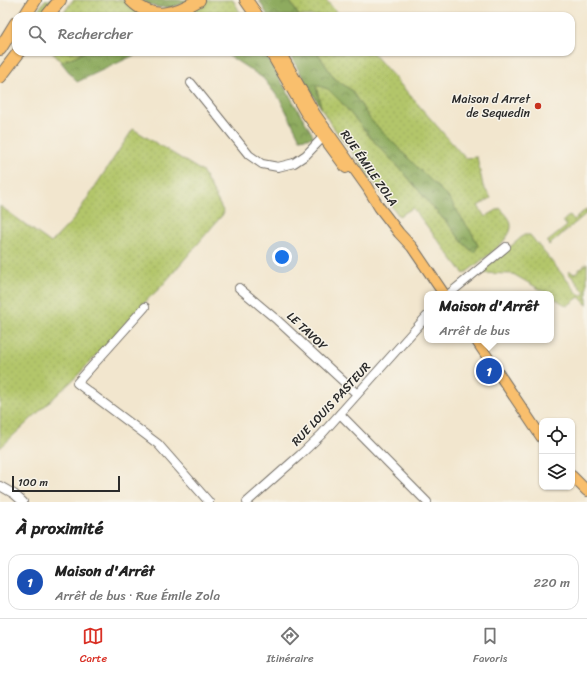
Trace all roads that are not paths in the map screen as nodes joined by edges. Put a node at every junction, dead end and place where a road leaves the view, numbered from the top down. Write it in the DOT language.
graph roads {
  1 [pos="30,0"];
  2 [pos="35,0"];
  3 [pos="60,0"];
  4 [pos="130,0"];
  5 [pos="199,0"];
  6 [pos="241,0"];
  7 [pos="246,0"];
  8 [pos="250,0"];
  9 [pos="192,3"];
  10 [pos="22,12"];
  11 [pos="28,12"];
  12 [pos="50,12"];
  13 [pos="151,12"];
  14 [pos="177,12"];
  15 [pos="248,12"];
  16 [pos="255,12"];
  17 [pos="256,12"];
  18 [pos="12,30"];
  19 [pos="12,34"];
  20 [pos="0,50"];
  21 [pos="16,56"];
  22 [pos="272,56"];
  23 [pos="282,56"];
  24 [pos="0,77"];
  25 [pos="191,83"];
  26 [pos="325,135"];
  27 [pos="506,247"];
  28 [pos="240,288"];
  29 [pos="442,291"];
  30 [pos="453,291"];
  31 [pos="145,307"];
  32 [pos="424,319"];
  33 [pos="478,343"];
  34 [pos="357,394"];
  35 [pos="340,414"];
  36 [pos="539,434"];
  37 [pos="575,479"];
  38 [pos="0,486"];
  39 [pos="587,491"];
  40 [pos="23,502"];
  41 [pos="208,502"];
  42 [pos="247,502"];
  43 [pos="427,502"];
  1 -- 10 [label="highway"];
  2 -- 11 [label="highway"];
  3 -- 12 [label="highway"];
  4 -- 13 [label="highway"];
  5 -- 9 [label="highway"];
  6 -- 15 [label="main road"];
  7 -- 16 [label="highway"];
  8 -- 17 [label="main road"];
  9 -- 14 [label="highway"];
  18 -- 20 [label="highway"];
  19 -- 20 [label="highway"];
  21 -- 24 [label="highway"];
  22 -- 26 [label="main road"];
  23 -- 26 [label="main road, RUE ÉMILE ZOLA"];
  25 -- 26 [label="street"];
  26 -- 29 [label="main road"];
  27 -- 30 [label="street"];
  28 -- 34 [label="street, LE TAVOY"];
  31 -- 41 [label="street"];
  32 -- 34 [label="street, RUE LOUIS PASTEUR"];
  33 -- 36 [label="main road"];
  34 -- 35 [label="street, RUE LOUIS PASTEUR"];
  35 -- 42 [label="street, RUE LOUIS PASTEUR"];
  35 -- 43 [label="street"];
  37 -- 39 [label="main road"];
  38 -- 40 [label="street"];
}
